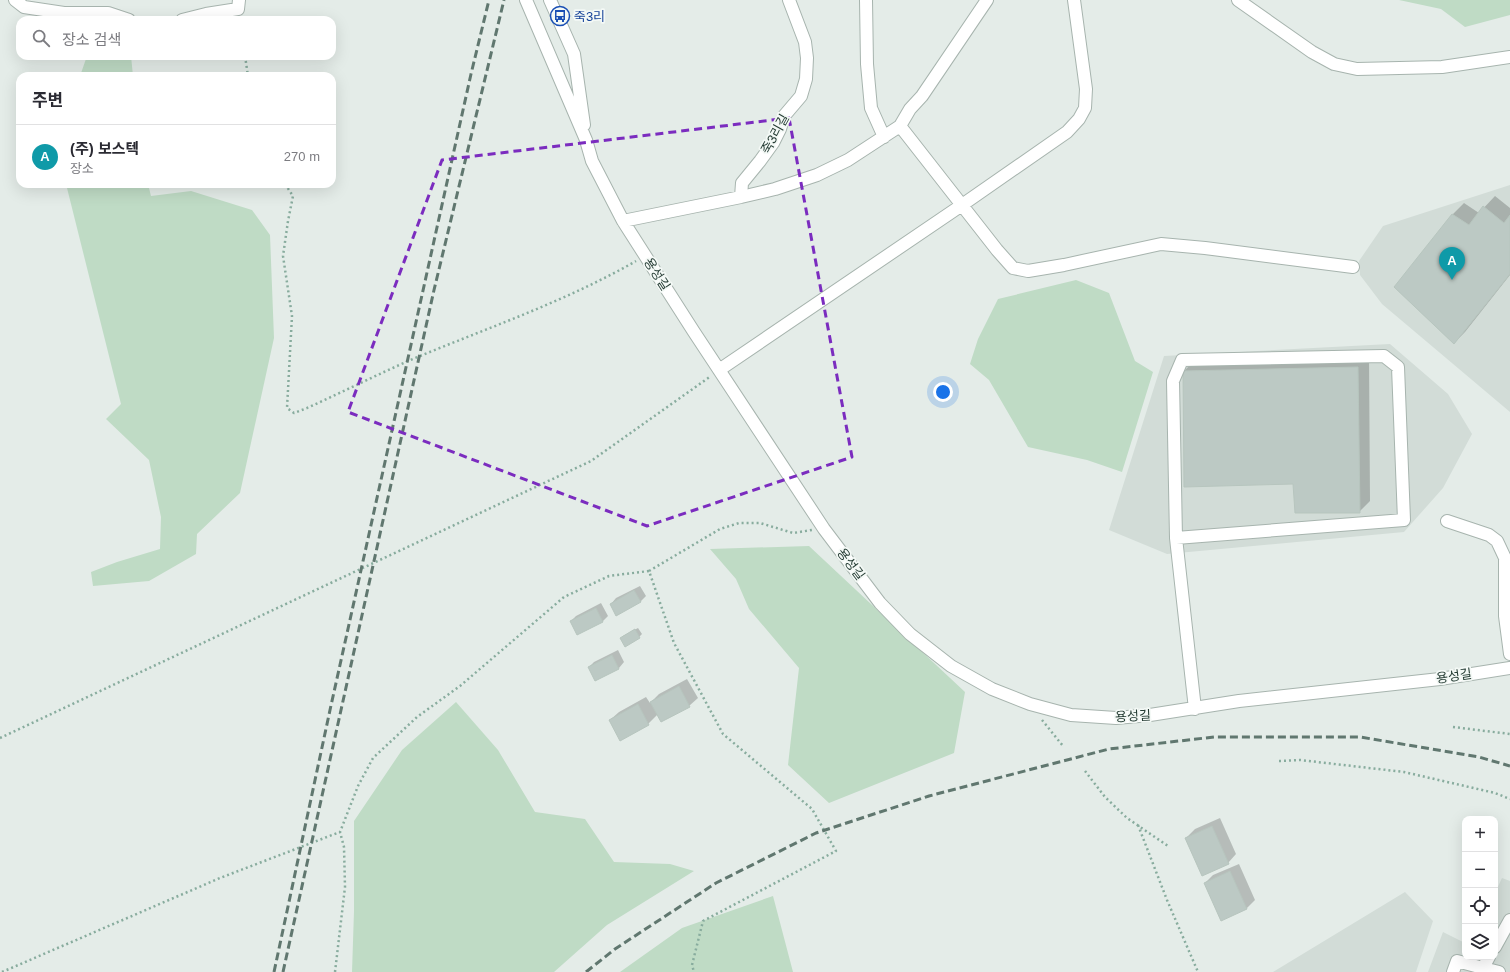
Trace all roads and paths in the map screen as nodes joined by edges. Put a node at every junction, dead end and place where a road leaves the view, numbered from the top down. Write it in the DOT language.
graph roads {
  1 [pos="15,0"];
  2 [pos="239,0"];
  3 [pos="526,0"];
  4 [pos="550,0"];
  5 [pos="789,0"];
  6 [pos="866,0"];
  7 [pos="987,0"];
  8 [pos="1074,0"];
  9 [pos="1238,0"];
  10 [pos="117,16"];
  11 [pos="198,16"];
  12 [pos="1510,57"];
  13 [pos="246,60"];
  14 [pos="247,72"];
  15 [pos="900,126"];
  16 [pos="884,137"];
  17 [pos="586,140"];
  18 [pos="288,188"];
  19 [pos="741,197"];
  20 [pos="962,206"];
  21 [pos="623,221"];
  22 [pos="646,256"];
  23 [pos="1353,267"];
  24 [pos="719,370"];
  25 [pos="1447,521"];
  26 [pos="824,529"];
  27 [pos="1176,538"];
  28 [pos="649,571"];
  29 [pos="1510,654"];
  30 [pos="1510,661"];
  31 [pos="1510,668"];
  32 [pos="1030,704"];
  33 [pos="1195,709"];
  34 [pos="1453,728"];
  35 [pos="1510,734"];
  36 [pos="0,738"];
  37 [pos="1063,746"];
  38 [pos="1279,760"];
  39 [pos="1085,771"];
  40 [pos="1510,798"];
  41 [pos="1138,825"];
  42 [pos="340,832"];
  43 [pos="1168,846"];
  44 [pos="1510,920"];
  45 [pos="1498,942"];
  46 [pos="1485,960"];
  47 [pos="1476,968"];
  48 [pos="2,972"];
  49 [pos="336,972"];
  50 [pos="694,972"];
  51 [pos="1198,972"];
  52 [pos="1453,972"];
  53 [pos="1499,972"];
  1 -- 10 [label="street"];
  2 -- 11 [label="street"];
  3 -- 17 [label="street, 용성길"];
  4 -- 17 [label="street"];
  5 -- 19 [label="street, 죽3리길"];
  6 -- 16 [label="street"];
  7 -- 15 [label="street"];
  8 -- 20 [label="street"];
  9 -- 12 [label="street"];
  13 -- 14 [label="path"];
  15 -- 16 [label="street"];
  15 -- 20 [label="street"];
  16 -- 19 [label="street"];
  17 -- 21 [label="street, 용성길"];
  18 -- 22 [label="path"];
  19 -- 21 [label="street"];
  20 -- 23 [label="street"];
  20 -- 24 [label="street"];
  21 -- 22 [label="street, 용성길"];
  22 -- 24 [label="street, 용성길"];
  24 -- 26 [label="street, 용성길"];
  24 -- 36 [label="path"];
  25 -- 29 [label="street"];
  26 -- 28 [label="path"];
  26 -- 32 [label="street, 용성길"];
  27 -- 27 [label="street"];
  27 -- 33 [label="street"];
  28 -- 42 [label="path"];
  28 -- 50 [label="path"];
  30 -- 31 [label="street"];
  31 -- 33 [label="street, 용성길"];
  32 -- 33 [label="street, 용성길"];
  32 -- 37 [label="path"];
  34 -- 35 [label="path"];
  38 -- 40 [label="path"];
  39 -- 41 [label="path"];
  41 -- 43 [label="path"];
  41 -- 51 [label="path"];
  42 -- 48 [label="path"];
  42 -- 49 [label="path"];
  44 -- 45 [label="street"];
  46 -- 47 [label="street"];
  47 -- 52 [label="street"];
  47 -- 53 [label="street"];
}
